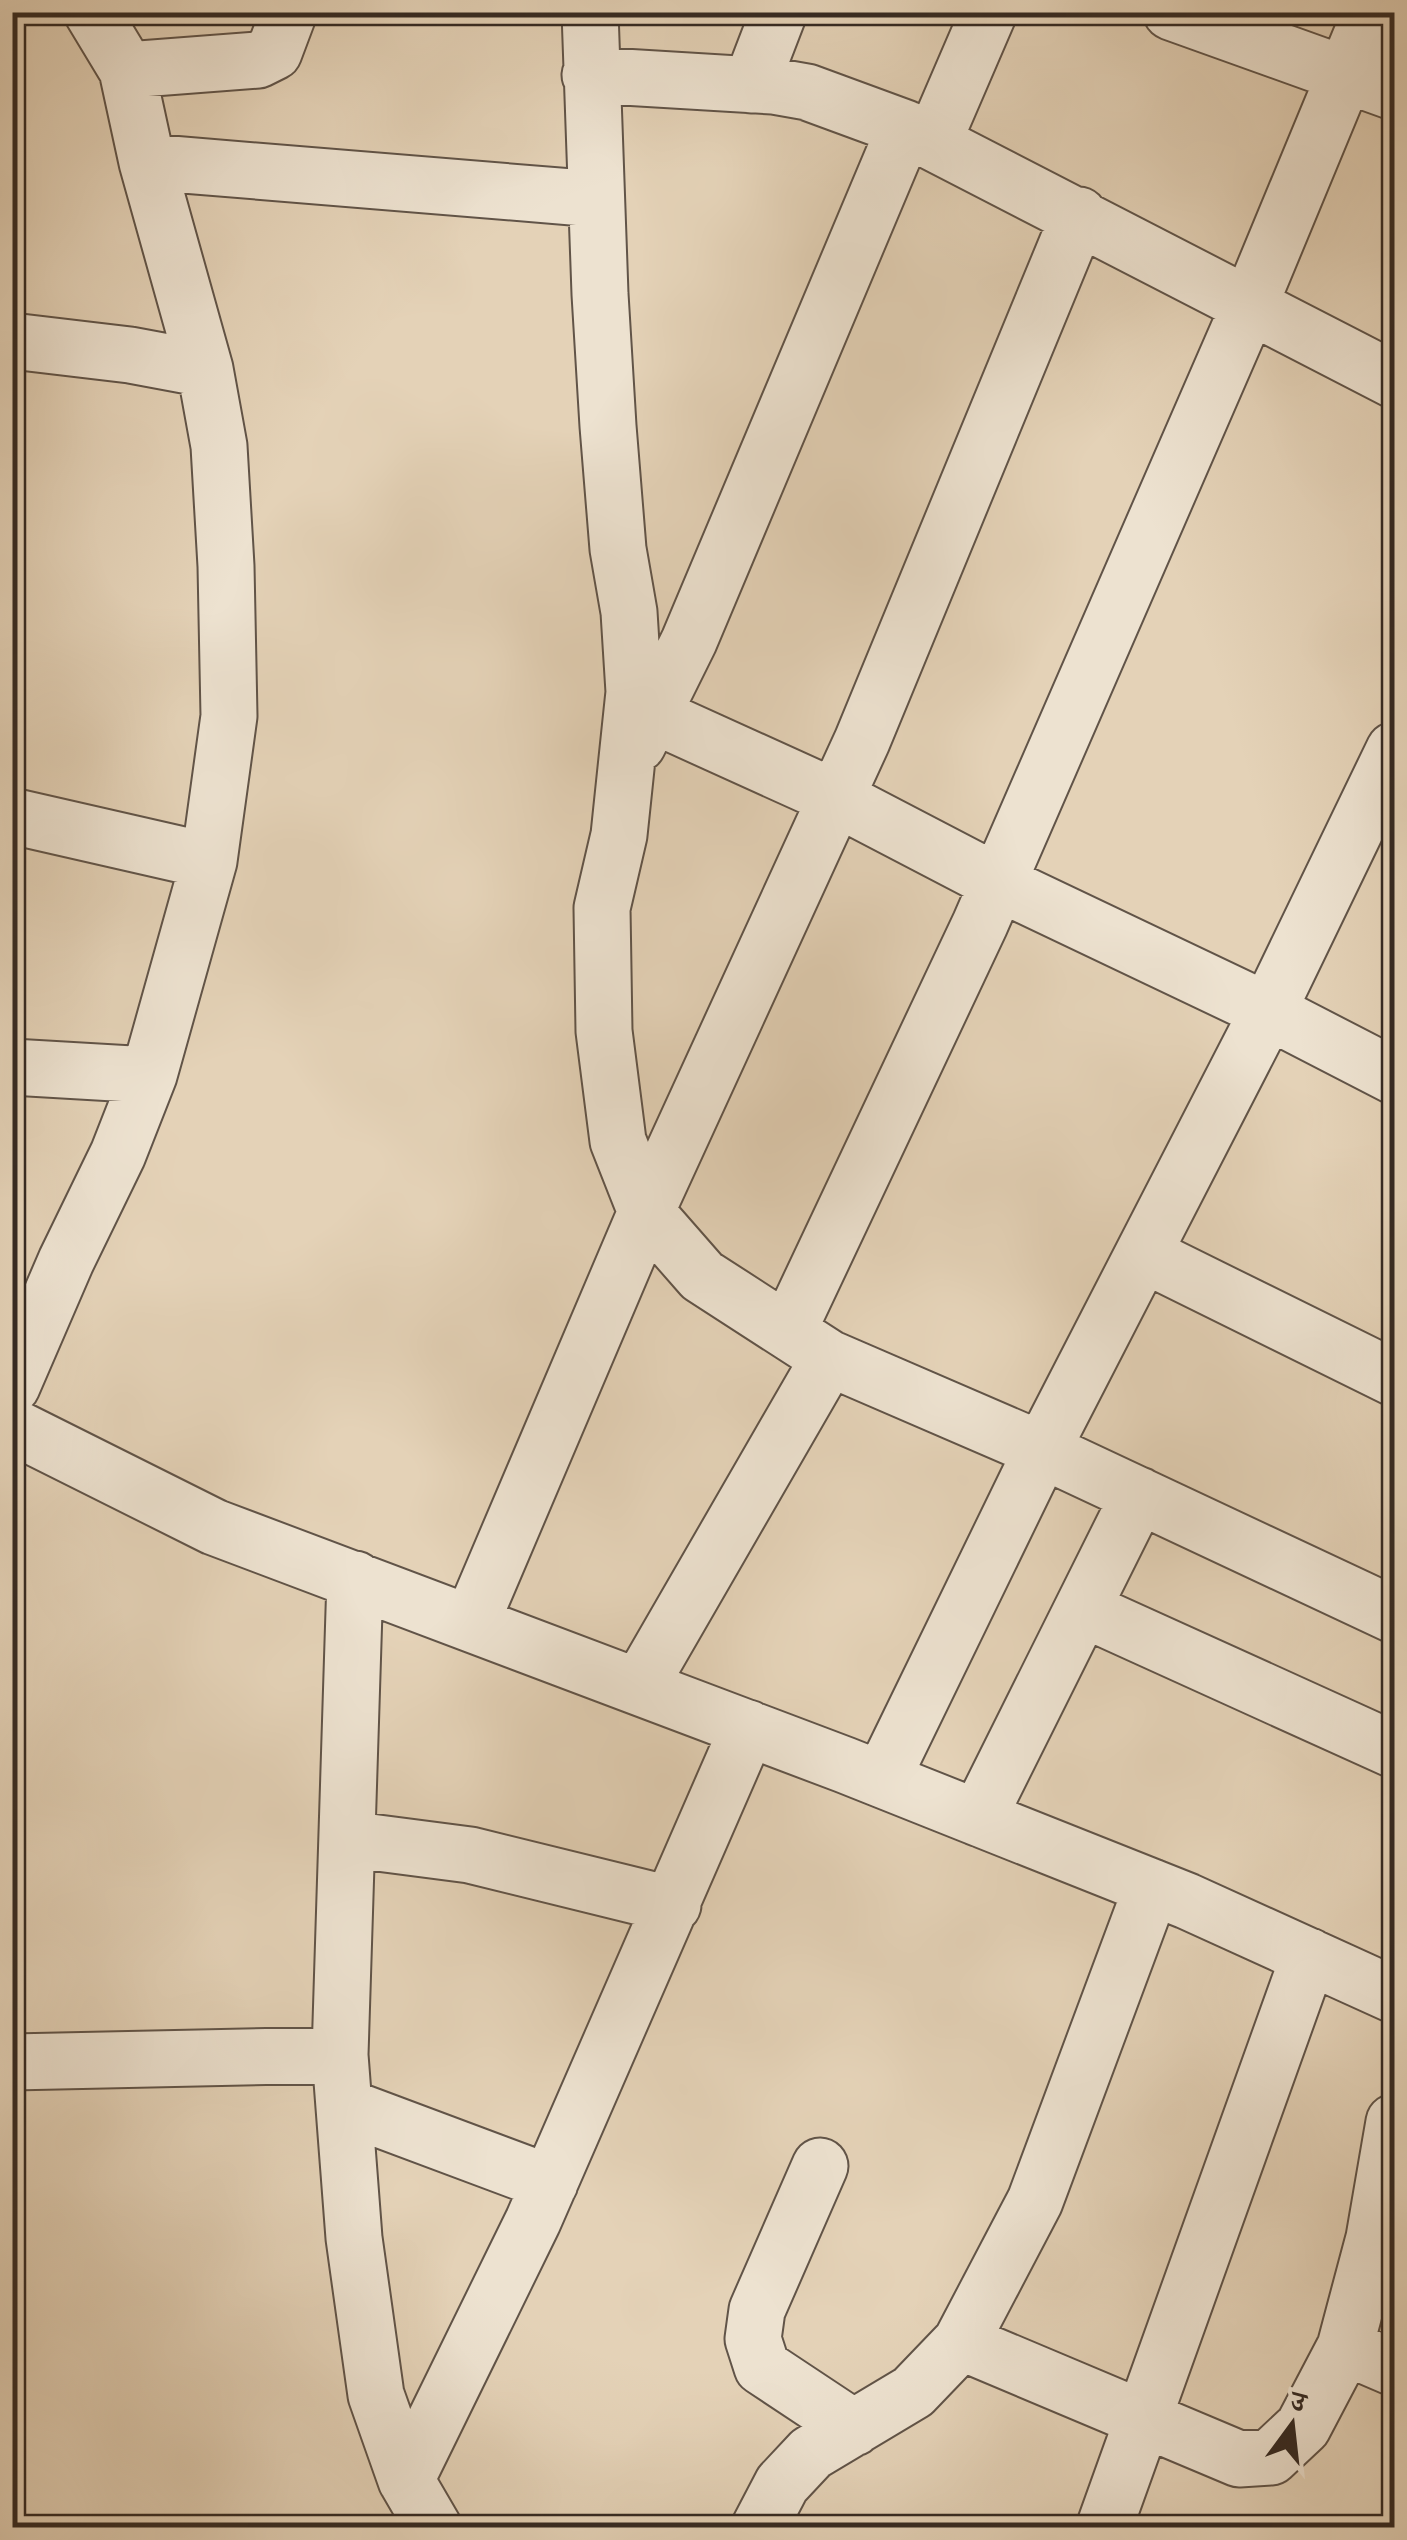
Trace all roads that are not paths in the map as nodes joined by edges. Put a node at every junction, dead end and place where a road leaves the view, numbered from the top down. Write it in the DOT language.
graph roads {
  1 [pos="288,12"];
  2 [pos="590,12"];
  3 [pos="779,12"];
  4 [pos="989,12"];
  5 [pos="1171,12"];
  6 [pos="1370,12"];
  7 [pos="117,35"];
  8 [pos="1344,72"];
  9 [pos="590,75"];
  10 [pos="751,85"];
  11 [pos="1394,92"];
  12 [pos="919,135"];
  13 [pos="147,162"];
  14 [pos="596,199"];
  15 [pos="1079,215"];
  16 [pos="1250,304"];
  17 [pos="12,341"];
  18 [pos="205,368"];
  19 [pos="1394,380"];
  20 [pos="652,715"];
  21 [pos="1394,750"];
  22 [pos="628,764"];
  23 [pos="836,798"];
  24 [pos="12,816"];
  25 [pos="209,861"];
  26 [pos="998,882"];
  27 [pos="1268,1011"];
  28 [pos="12,1067"];
  29 [pos="148,1074"];
  30 [pos="1394,1076"];
  31 [pos="646,1212"];
  32 [pos="1143,1254"];
  33 [pos="808,1344"];
  34 [pos="1394,1378"];
  35 [pos="12,1386"];
  36 [pos="12,1426"];
  37 [pos="1042,1450"];
  38 [pos="1139,1495"];
  39 [pos="355,1579"];
  40 [pos="1082,1609"];
  41 [pos="1394,1615"];
  42 [pos="472,1623"];
  43 [pos="639,1686"];
  44 [pos="748,1728"];
  45 [pos="1394,1750"];
  46 [pos="882,1780"];
  47 [pos="978,1818"];
  48 [pos="347,1840"];
  49 [pos="1152,1887"];
  50 [pos="673,1905"];
  51 [pos="1309,1956"];
  52 [pos="1394,1995"];
  53 [pos="12,2062"];
  54 [pos="342,2080"];
  55 [pos="1394,2122"];
  56 [pos="820,2166"];
  57 [pos="550,2182"];
  58 [pos="960,2342"];
  59 [pos="1345,2347"];
  60 [pos="1394,2368"];
  61 [pos="1142,2420"];
  62 [pos="854,2428"];
  63 [pos="406,2480"];
  64 [pos="434,2528"];
  65 [pos="759,2528"];
  66 [pos="1104,2528"];
  1 -- 7 [label="street"];
  2 -- 9 [label="street"];
  3 -- 10 [label="street"];
  4 -- 12 [label="street"];
  5 -- 8 [label="street"];
  6 -- 8 [label="street"];
  7 -- 13 [label="street"];
  8 -- 11 [label="street"];
  8 -- 16 [label="street"];
  9 -- 10 [label="street"];
  9 -- 14 [label="street"];
  10 -- 12 [label="street"];
  12 -- 15 [label="street"];
  12 -- 20 [label="street"];
  13 -- 14 [label="street"];
  13 -- 18 [label="street"];
  14 -- 22 [label="street"];
  15 -- 16 [label="street"];
  15 -- 23 [label="street"];
  16 -- 19 [label="street"];
  16 -- 26 [label="street"];
  17 -- 18 [label="street"];
  18 -- 25 [label="street"];
  20 -- 22 [label="street"];
  20 -- 23 [label="street"];
  21 -- 27 [label="street"];
  22 -- 31 [label="street"];
  23 -- 26 [label="street"];
  23 -- 31 [label="street"];
  24 -- 25 [label="street"];
  25 -- 29 [label="street"];
  26 -- 27 [label="street"];
  26 -- 33 [label="street"];
  27 -- 30 [label="street"];
  27 -- 32 [label="street"];
  28 -- 29 [label="street"];
  29 -- 35 [label="street"];
  31 -- 33 [label="street"];
  31 -- 42 [label="street"];
  32 -- 34 [label="street"];
  32 -- 37 [label="street"];
  33 -- 37 [label="street"];
  33 -- 43 [label="street"];
  36 -- 39 [label="street"];
  37 -- 38 [label="street"];
  37 -- 46 [label="street"];
  38 -- 40 [label="street"];
  38 -- 41 [label="street"];
  39 -- 42 [label="street"];
  39 -- 48 [label="street"];
  40 -- 45 [label="street"];
  40 -- 47 [label="street"];
  42 -- 43 [label="street"];
  43 -- 44 [label="street"];
  44 -- 46 [label="street"];
  44 -- 50 [label="street"];
  46 -- 47 [label="street"];
  47 -- 49 [label="street"];
  48 -- 50 [label="street"];
  48 -- 54 [label="street"];
  49 -- 51 [label="street"];
  49 -- 58 [label="street"];
  50 -- 57 [label="street"];
  51 -- 52 [label="street"];
  51 -- 61 [label="street"];
  53 -- 54 [label="street"];
  54 -- 57 [label="street"];
  54 -- 63 [label="street"];
  55 -- 59 [label="street"];
  56 -- 62 [label="street"];
  57 -- 63 [label="street"];
  58 -- 61 [label="street"];
  58 -- 62 [label="street"];
  59 -- 60 [label="street"];
  59 -- 61 [label="street"];
  61 -- 66 [label="street"];
  62 -- 65 [label="street"];
  63 -- 64 [label="street"];
}
